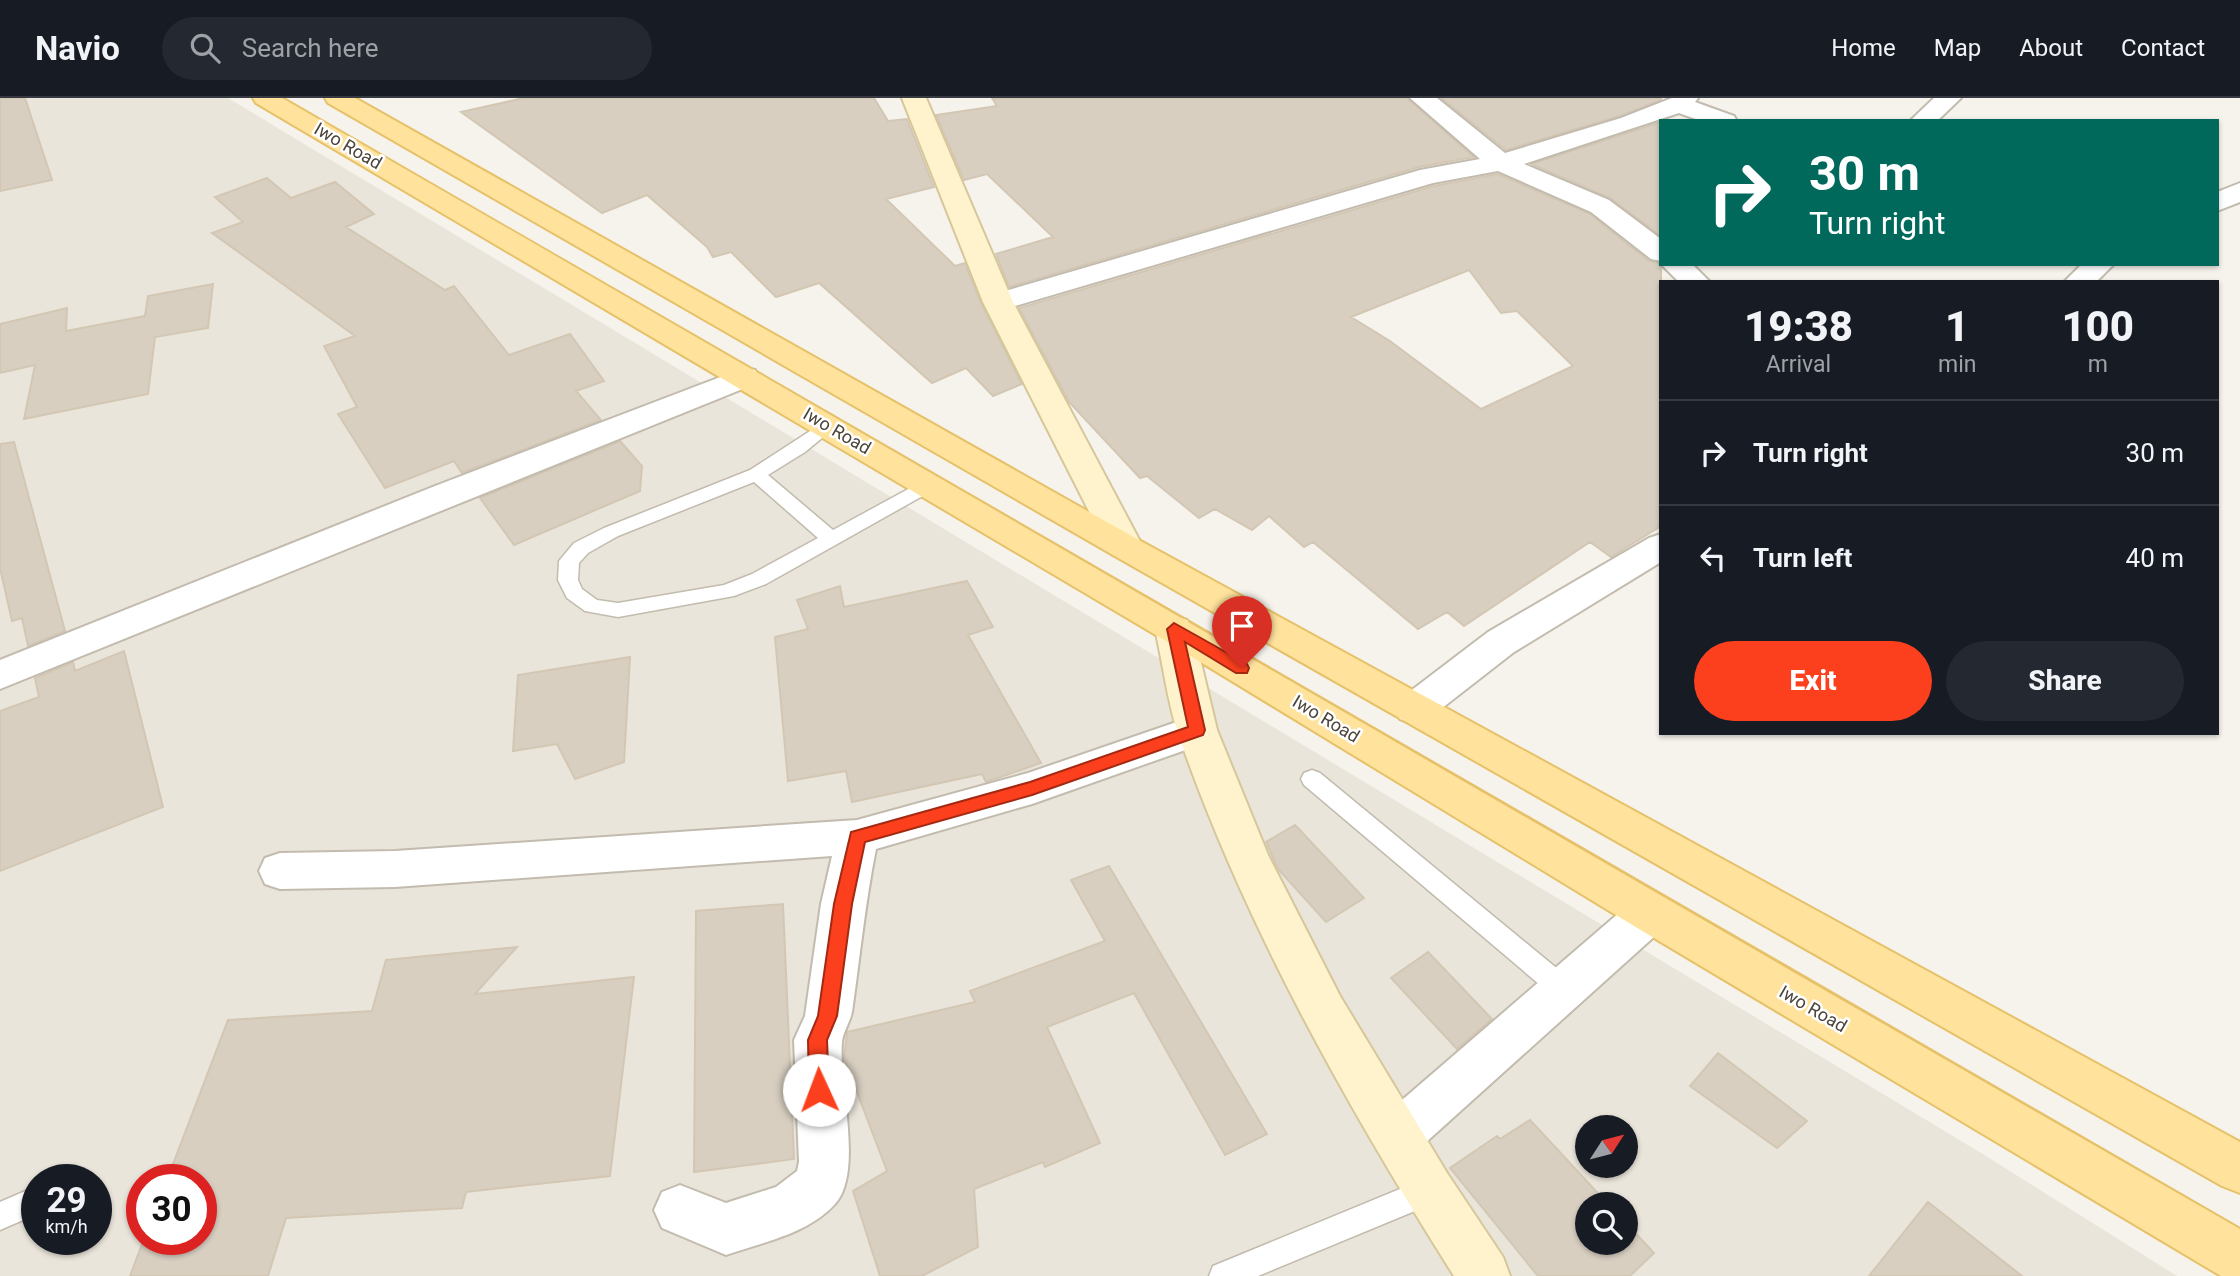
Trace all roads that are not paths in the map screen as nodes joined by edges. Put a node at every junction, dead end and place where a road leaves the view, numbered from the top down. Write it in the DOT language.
graph roads {
  1 [pos="265,98"];
  2 [pos="337,98"];
  3 [pos="914,98"];
  4 [pos="1422,98"];
  5 [pos="1949,98"];
  6 [pos="1682,102"];
  7 [pos="1720,119"];
  8 [pos="1924,119"];
  9 [pos="1501,163"];
  10 [pos="2240,191"];
  11 [pos="2219,202"];
  12 [pos="1659,251"];
  13 [pos="1677,266"];
  14 [pos="2098,266"];
  15 [pos="1694,280"];
  16 [pos="2080,280"];
  17 [pos="998,302"];
  18 [pos="744,377"];
  19 [pos="827,425"];
  20 [pos="755,474"];
  21 [pos="929,485"];
  22 [pos="831,539"];
  23 [pos="1125,547"];
  24 [pos="1659,547"];
  25 [pos="1174,629"];
  26 [pos="2,665"];
  27 [pos="1414,709"];
  28 [pos="1197,730"];
  29 [pos="1312,779"];
  30 [pos="857,837"];
  31 [pos="280,871"];
  32 [pos="1650,913"];
  33 [pos="1562,988"];
  34 [pos="1396,1136"];
  35 [pos="2240,1169"];
  36 [pos="1429,1191"];
  37 [pos="21,1207"];
  38 [pos="680,1210"];
  39 [pos="0,1216"];
  40 [pos="2240,1258"];
  41 [pos="1263,1269"];
  42 [pos="1223,1276"];
  43 [pos="1484,1276"];
  1 -- 18 [label="main road, Iwo Road"];
  2 -- 23 [label="main road, Iwo Road"];
  3 -- 17 [label="street"];
  4 -- 9 [label="street"];
  5 -- 8 [label="street"];
  6 -- 7 [label="street"];
  6 -- 9 [label="street"];
  9 -- 12 [label="street"];
  9 -- 17 [label="street"];
  10 -- 11 [label="street"];
  13 -- 15 [label="street"];
  14 -- 16 [label="street"];
  17 -- 23 [label="street"];
  18 -- 19 [label="main road, Iwo Road"];
  18 -- 26 [label="street"];
  19 -- 20 [label="lane"];
  19 -- 21 [label="main road, Iwo Road"];
  20 -- 22 [label="lane"];
  20 -- 22 [label="lane"];
  21 -- 22 [label="lane"];
  21 -- 25 [label="main road, Iwo Road"];
  23 -- 27 [label="main road, Iwo Road"];
  24 -- 27 [label="street"];
  25 -- 28 [label="street"];
  25 -- 32 [label="main road, Iwo Road"];
  27 -- 35 [label="main road, Iwo Road"];
  28 -- 30 [label="street"];
  28 -- 34 [label="street"];
  29 -- 33 [label="lane"];
  30 -- 31 [label="street"];
  30 -- 38 [label="street"];
  32 -- 33 [label="street"];
  32 -- 40 [label="main road, Iwo Road"];
  33 -- 34 [label="street"];
  34 -- 36 [label="street"];
  36 -- 41 [label="lane"];
  36 -- 43 [label="street"];
  37 -- 39 [label="lane"];
  41 -- 42 [label="lane"];
}
